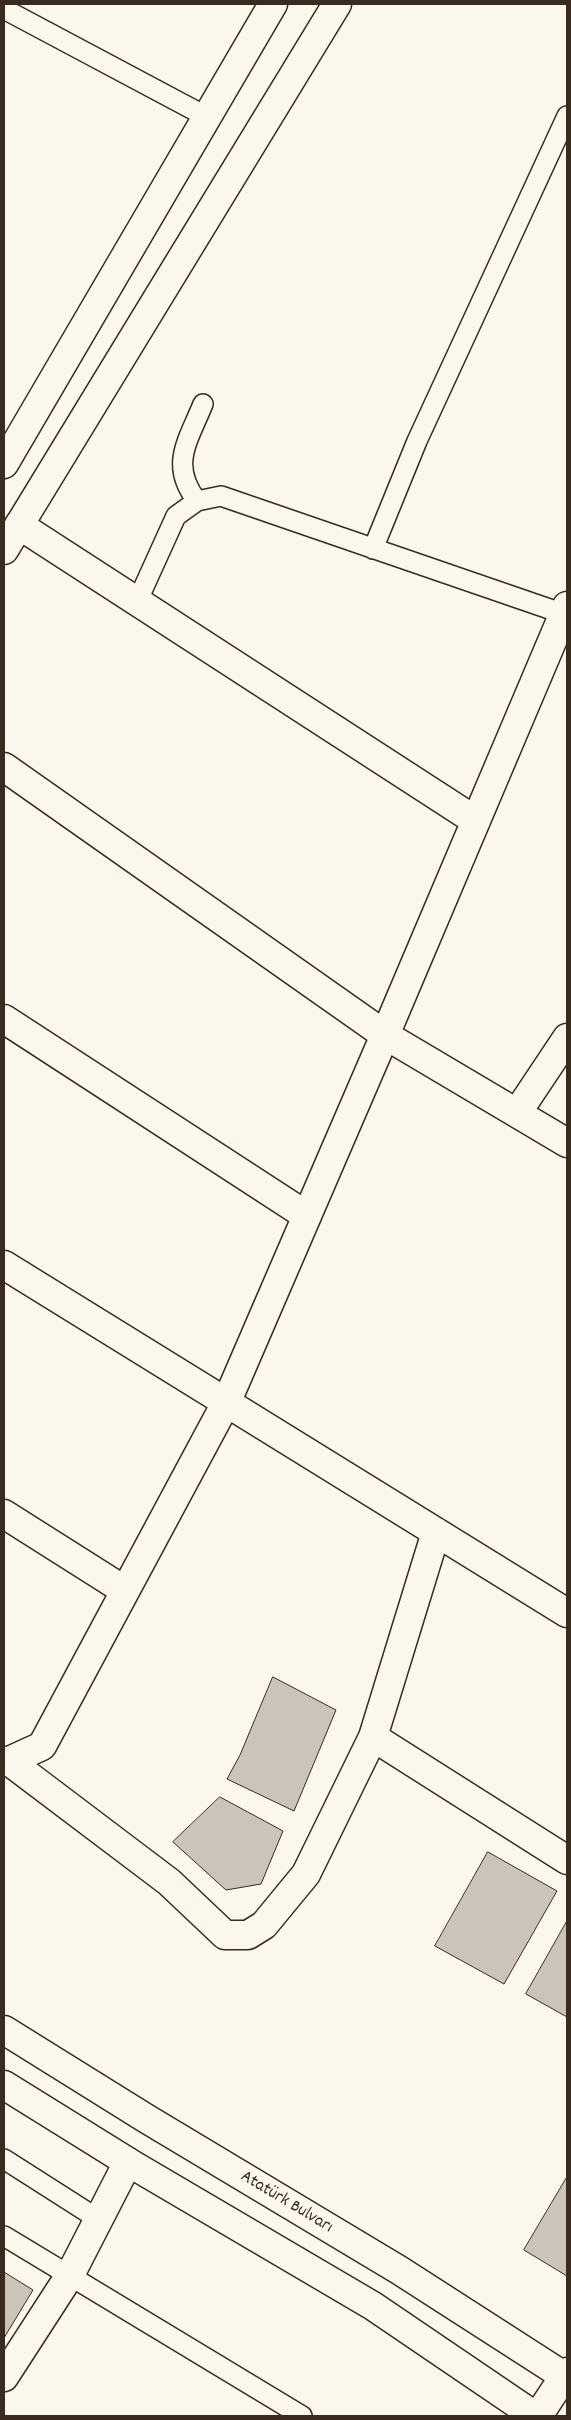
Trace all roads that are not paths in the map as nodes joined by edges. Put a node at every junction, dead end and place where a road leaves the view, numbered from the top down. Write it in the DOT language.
graph roads {
  1 [pos="273,4"];
  2 [pos="337,4"];
  3 [pos="4,9"];
  4 [pos="207,116"];
  5 [pos="567,116"];
  6 [pos="202,404"];
  7 [pos="4,464"];
  8 [pos="196,501"];
  9 [pos="19,525"];
  10 [pos="373,549"];
  11 [pos="4,550"];
  12 [pos="137,602"];
  13 [pos="565,610"];
  14 [pos="4,767"];
  15 [pos="476,821"];
  16 [pos="4,1019"];
  17 [pos="385,1035"];
  18 [pos="567,1038"];
  19 [pos="517,1113"];
  20 [pos="567,1143"];
  21 [pos="307,1216"];
  22 [pos="4,1265"];
  23 [pos="227,1401"];
  24 [pos="4,1514"];
  25 [pos="436,1532"];
  26 [pos="124,1590"];
  27 [pos="567,1613"];
  28 [pos="373,1737"];
  29 [pos="6,1761"];
  30 [pos="567,1860"];
  31 [pos="4,2030"];
  32 [pos="4,2085"];
  33 [pos="4,2159"];
  34 [pos="128,2162"];
  35 [pos="98,2219"];
  36 [pos="4,2236"];
  37 [pos="70,2275"];
  38 [pos="566,2376"];
  39 [pos="4,2377"];
  40 [pos="302,2416"];
  41 [pos="536,2416"];
  1 -- 4 [label="street"];
  2 -- 9 [label="street"];
  3 -- 4 [label="lane"];
  4 -- 7 [label="street"];
  5 -- 10 [label="lane"];
  6 -- 8 [label="lane"];
  8 -- 10 [label="lane"];
  8 -- 12 [label="lane"];
  9 -- 11 [label="street"];
  9 -- 12 [label="street"];
  10 -- 13 [label="lane"];
  12 -- 15 [label="street"];
  13 -- 15 [label="street"];
  14 -- 17 [label="street"];
  15 -- 17 [label="street"];
  16 -- 21 [label="street"];
  17 -- 19 [label="street"];
  17 -- 21 [label="street"];
  18 -- 19 [label="street"];
  19 -- 20 [label="street"];
  21 -- 23 [label="street"];
  22 -- 23 [label="street"];
  23 -- 25 [label="street"];
  23 -- 26 [label="street"];
  24 -- 26 [label="street"];
  25 -- 27 [label="street"];
  25 -- 28 [label="street"];
  26 -- 29 [label="street"];
  28 -- 29 [label="street"];
  28 -- 30 [label="street"];
  31 -- 38 [label="street, Atatürk Bulvarı"];
  32 -- 34 [label="street"];
  33 -- 35 [label="lane"];
  34 -- 35 [label="street"];
  34 -- 41 [label="street"];
  35 -- 37 [label="street"];
  36 -- 37 [label="lane"];
  37 -- 39 [label="street"];
  37 -- 40 [label="lane"];
  38 -- 41 [label="street"];
}
